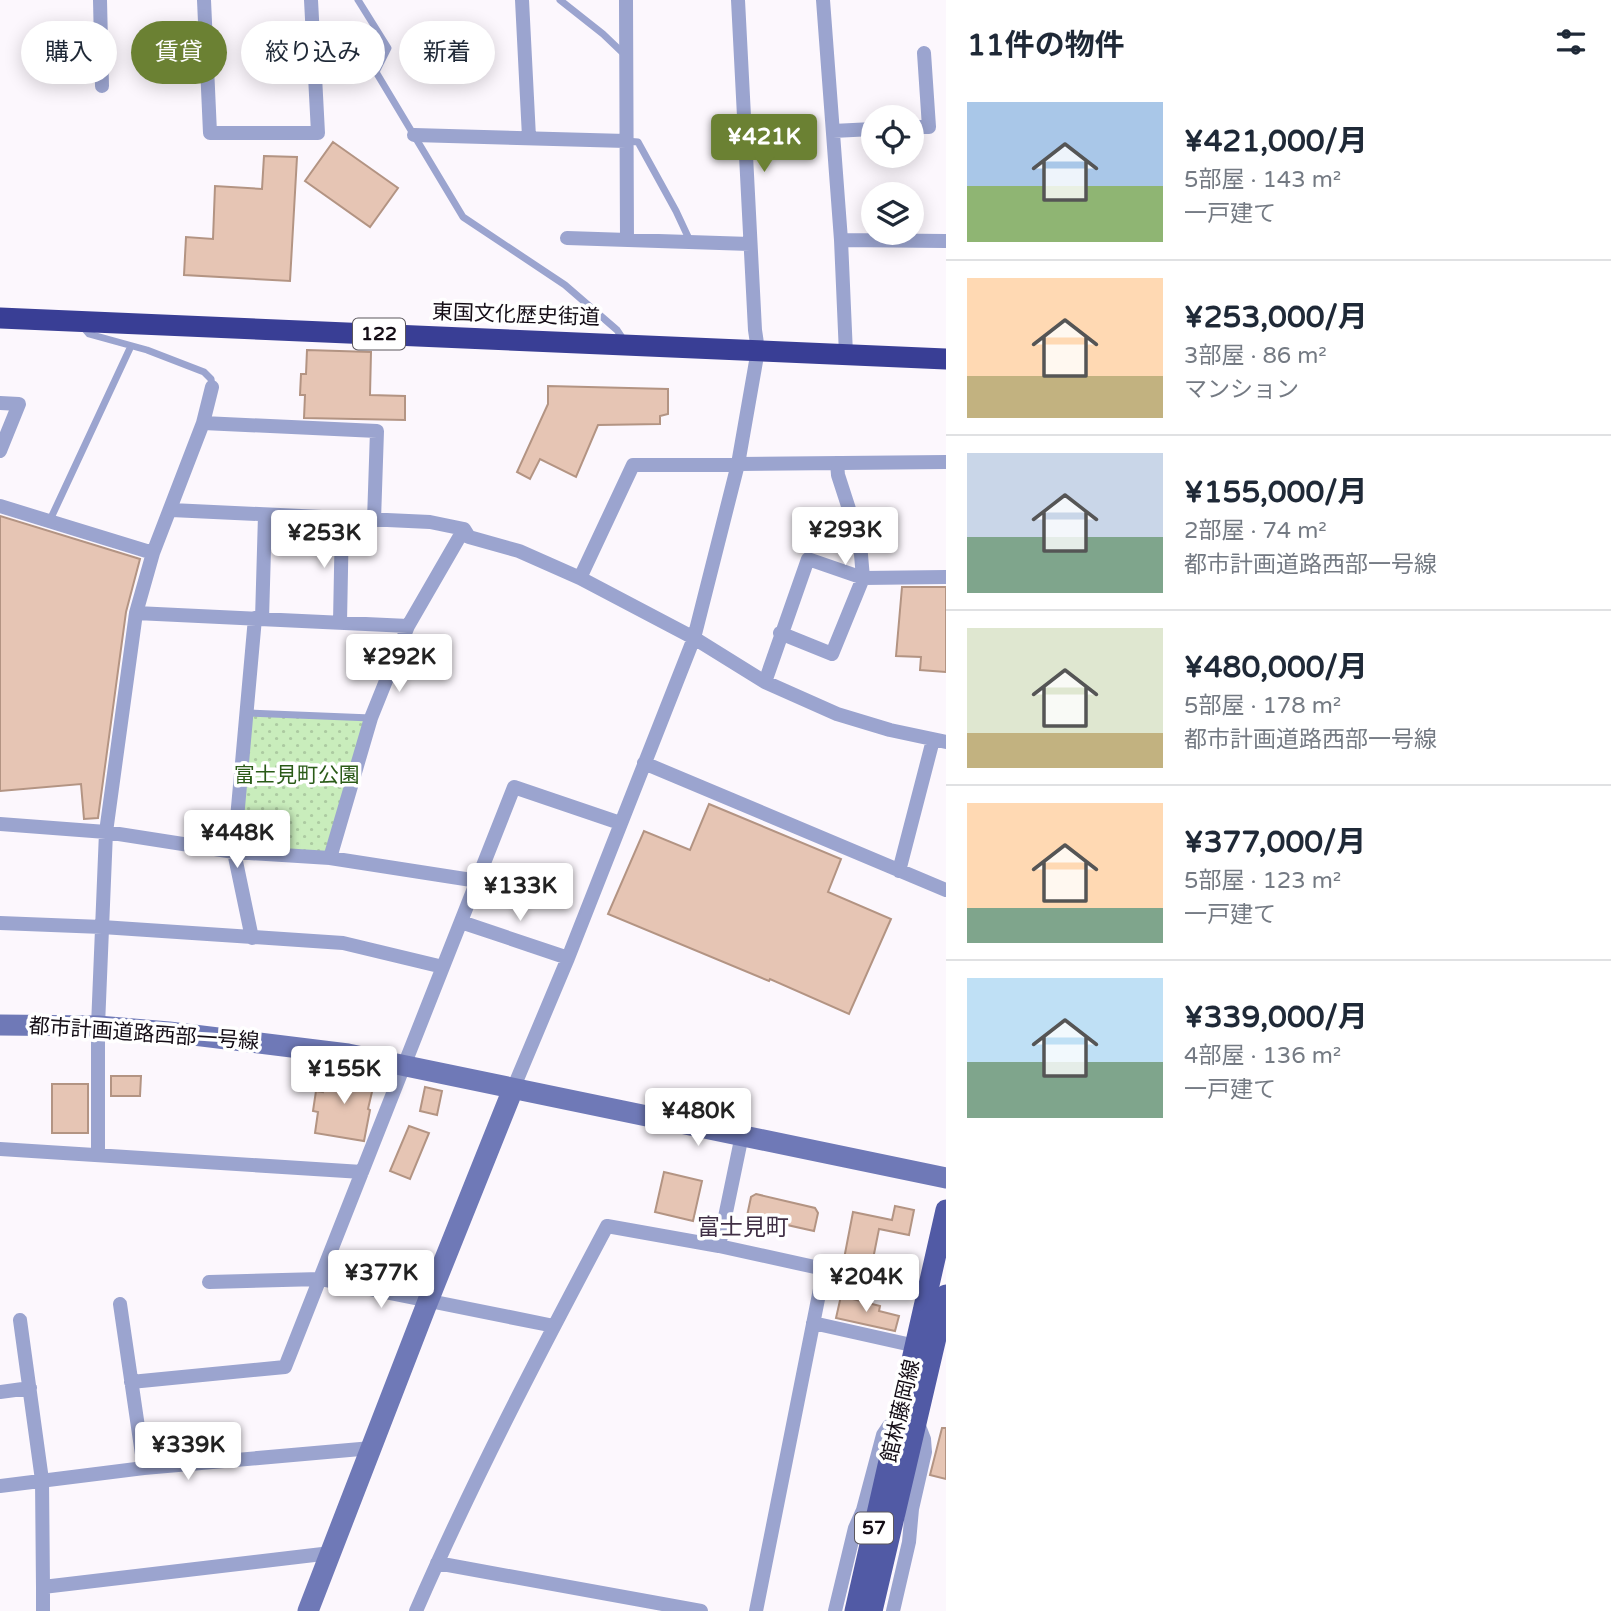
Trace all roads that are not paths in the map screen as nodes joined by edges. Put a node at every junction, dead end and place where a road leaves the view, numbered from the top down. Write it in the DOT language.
graph roads {
  1 [pos="100,0"];
  2 [pos="204,0"];
  3 [pos="311,0"];
  4 [pos="358,0"];
  5 [pos="522,0"];
  6 [pos="560,0"];
  7 [pos="626,0"];
  8 [pos="737,0"];
  9 [pos="823,0"];
  10 [pos="925,52"];
  11 [pos="628,58"];
  12 [pos="102,86"];
  13 [pos="924,127"];
  14 [pos="861,130"];
  15 [pos="833,131"];
  16 [pos="414,135"];
  17 [pos="529,137"];
  18 [pos="626,141"];
  19 [pos="567,238"];
  20 [pos="627,240"];
  21 [pos="841,240"];
  22 [pos="946,241"];
  23 [pos="690,242"];
  24 [pos="750,244"];
  25 [pos="0,318"];
  26 [pos="79,321"];
  27 [pos="626,344"];
  28 [pos="131,346"];
  29 [pos="758,350"];
  30 [pos="846,355"];
  31 [pos="946,359"];
  32 [pos="212,387"];
  33 [pos="0,403"];
  34 [pos="203,422"];
  35 [pos="0,451"];
  36 [pos="837,463"];
  37 [pos="946,463"];
  38 [pos="738,464"];
  39 [pos="0,506"];
  40 [pos="171,510"];
  41 [pos="265,515"];
  42 [pos="342,519"];
  43 [pos="50,520"];
  44 [pos="374,520"];
  45 [pos="464,529"];
  46 [pos="152,553"];
  47 [pos="946,577"];
  48 [pos="580,578"];
  49 [pos="863,578"];
  50 [pos="136,613"];
  51 [pos="258,619"];
  52 [pos="340,622"];
  53 [pos="408,626"];
  54 [pos="780,633"];
  55 [pos="694,638"];
  56 [pos="765,682"];
  57 [pos="246,713"];
  58 [pos="371,718"];
  59 [pos="939,741"];
  60 [pos="644,763"];
  61 [pos="620,823"];
  62 [pos="0,824"];
  63 [pos="107,832"];
  64 [pos="234,852"];
  65 [pos="330,858"];
  66 [pos="900,871"];
  67 [pos="478,881"];
  68 [pos="946,890"];
  69 [pos="461,922"];
  70 [pos="0,923"];
  71 [pos="102,927"];
  72 [pos="252,938"];
  73 [pos="568,958"];
  74 [pos="443,967"];
  75 [pos="0,1025"];
  76 [pos="98,1027"];
  77 [pos="405,1065"];
  78 [pos="513,1089"];
  79 [pos="742,1135"];
  80 [pos="0,1149"];
  81 [pos="98,1154"];
  82 [pos="362,1172"];
  83 [pos="946,1178"];
  84 [pos="946,1210"];
  85 [pos="719,1246"];
  86 [pos="320,1279"];
  87 [pos="209,1282"];
  88 [pos="946,1295"];
  89 [pos="428,1301"];
  90 [pos="120,1304"];
  91 [pos="20,1320"];
  92 [pos="813,1323"];
  93 [pos="554,1326"];
  94 [pos="932,1350"];
  95 [pos="131,1382"];
  96 [pos="30,1388"];
  97 [pos="0,1392"];
  98 [pos="908,1421"];
  99 [pos="372,1448"];
  100 [pos="144,1468"];
  101 [pos="42,1480"];
  102 [pos="0,1486"];
  103 [pos="331,1553"];
  104 [pos="437,1563"];
  105 [pos="43,1587"];
  106 [pos="43,1611"];
  107 [pos="308,1611"];
  108 [pos="416,1611"];
  109 [pos="701,1611"];
  110 [pos="756,1611"];
  111 [pos="835,1611"];
  112 [pos="855,1611"];
  113 [pos="872,1611"];
  114 [pos="893,1611"];
  1 -- 12 [label="street"];
  2 -- 3 [label="street"];
  4 -- 16 [label="lane"];
  5 -- 17 [label="street"];
  6 -- 11 [label="lane"];
  7 -- 11 [label="street"];
  8 -- 24 [label="street"];
  9 -- 15 [label="street"];
  10 -- 13 [label="street"];
  11 -- 18 [label="street"];
  14 -- 15 [label="street"];
  15 -- 21 [label="street"];
  16 -- 17 [label="street"];
  16 -- 27 [label="lane"];
  17 -- 18 [label="street"];
  18 -- 20 [label="street"];
  18 -- 23 [label="lane"];
  19 -- 20 [label="street"];
  20 -- 23 [label="street"];
  21 -- 22 [label="street"];
  21 -- 30 [label="street"];
  23 -- 24 [label="street"];
  24 -- 29 [label="street"];
  25 -- 26 [label="highway, 東国文化歴史街道 / 122"];
  26 -- 27 [label="highway, 東国文化歴史街道 / 122"];
  26 -- 28 [label="lane"];
  27 -- 29 [label="highway, 東国文化歴史街道 / 122"];
  28 -- 32 [label="lane"];
  28 -- 43 [label="lane"];
  29 -- 30 [label="highway, 東国文化歴史街道 / 122"];
  29 -- 38 [label="street"];
  30 -- 31 [label="highway, 東国文化歴史街道 / 122"];
  32 -- 34 [label="street"];
  33 -- 35 [label="street"];
  34 -- 40 [label="street"];
  34 -- 44 [label="street"];
  36 -- 37 [label="street"];
  36 -- 38 [label="street"];
  36 -- 49 [label="street"];
  38 -- 48 [label="street"];
  38 -- 55 [label="street"];
  39 -- 43 [label="street"];
  40 -- 41 [label="street"];
  40 -- 46 [label="street"];
  41 -- 42 [label="street"];
  41 -- 51 [label="street"];
  42 -- 44 [label="street"];
  42 -- 52 [label="street"];
  43 -- 46 [label="street"];
  44 -- 45 [label="street"];
  45 -- 48 [label="street"];
  45 -- 53 [label="street"];
  46 -- 50 [label="street"];
  47 -- 49 [label="street"];
  48 -- 55 [label="street"];
  49 -- 54 [label="street"];
  49 -- 54 [label="street"];
  50 -- 51 [label="street"];
  50 -- 63 [label="street"];
  51 -- 52 [label="street"];
  51 -- 57 [label="street"];
  52 -- 53 [label="street"];
  53 -- 58 [label="street"];
  54 -- 56 [label="street"];
  55 -- 56 [label="street"];
  55 -- 60 [label="street"];
  56 -- 59 [label="street"];
  57 -- 58 [label="lane"];
  57 -- 64 [label="street"];
  58 -- 65 [label="street"];
  59 -- 66 [label="street"];
  60 -- 61 [label="street"];
  60 -- 66 [label="street"];
  61 -- 67 [label="street"];
  61 -- 73 [label="street"];
  62 -- 63 [label="street"];
  63 -- 64 [label="street"];
  63 -- 71 [label="street"];
  64 -- 65 [label="street"];
  64 -- 72 [label="street"];
  65 -- 67 [label="street"];
  66 -- 68 [label="street"];
  67 -- 69 [label="street"];
  69 -- 73 [label="street"];
  69 -- 74 [label="street"];
  70 -- 71 [label="street"];
  71 -- 72 [label="street"];
  71 -- 76 [label="street"];
  72 -- 74 [label="street"];
  73 -- 78 [label="street"];
  74 -- 77 [label="street"];
  75 -- 76 [label="street, 都市計画道路西部一号線"];
  76 -- 77 [label="street, 都市計画道路西部一号線"];
  76 -- 81 [label="street"];
  77 -- 78 [label="street, 都市計画道路西部一号線"];
  77 -- 82 [label="street"];
  78 -- 79 [label="street, 都市計画道路西部一号線"];
  78 -- 89 [label="street"];
  79 -- 83 [label="street, 都市計画道路西部一号線"];
  79 -- 85 [label="street"];
  80 -- 81 [label="street"];
  81 -- 82 [label="street"];
  82 -- 86 [label="street"];
  84 -- 94 [label="main road, 館林藤岡線 / 57"];
  85 -- 92 [label="street"];
  85 -- 93 [label="street"];
  86 -- 87 [label="street"];
  86 -- 89 [label="street"];
  86 -- 95 [label="street"];
  88 -- 94 [label="main road, 館林藤岡線 / 57"];
  89 -- 93 [label="street"];
  89 -- 99 [label="street"];
  90 -- 95 [label="street"];
  91 -- 96 [label="street"];
  92 -- 94 [label="street"];
  92 -- 110 [label="street"];
  93 -- 104 [label="street"];
  94 -- 98 [label="main road, 館林藤岡線 / 57"];
  95 -- 100 [label="street"];
  96 -- 97 [label="street"];
  96 -- 101 [label="street"];
  98 -- 111 [label="street"];
  98 -- 112 [label="main road, 館林藤岡線 / 57"];
  98 -- 113 [label="main road, 館林藤岡線 / 57"];
  98 -- 114 [label="street"];
  99 -- 100 [label="street"];
  99 -- 103 [label="street"];
  100 -- 101 [label="street"];
  101 -- 102 [label="street"];
  101 -- 105 [label="street"];
  103 -- 105 [label="street"];
  103 -- 107 [label="street"];
  104 -- 108 [label="street"];
  104 -- 109 [label="street"];
  105 -- 106 [label="street"];
}
